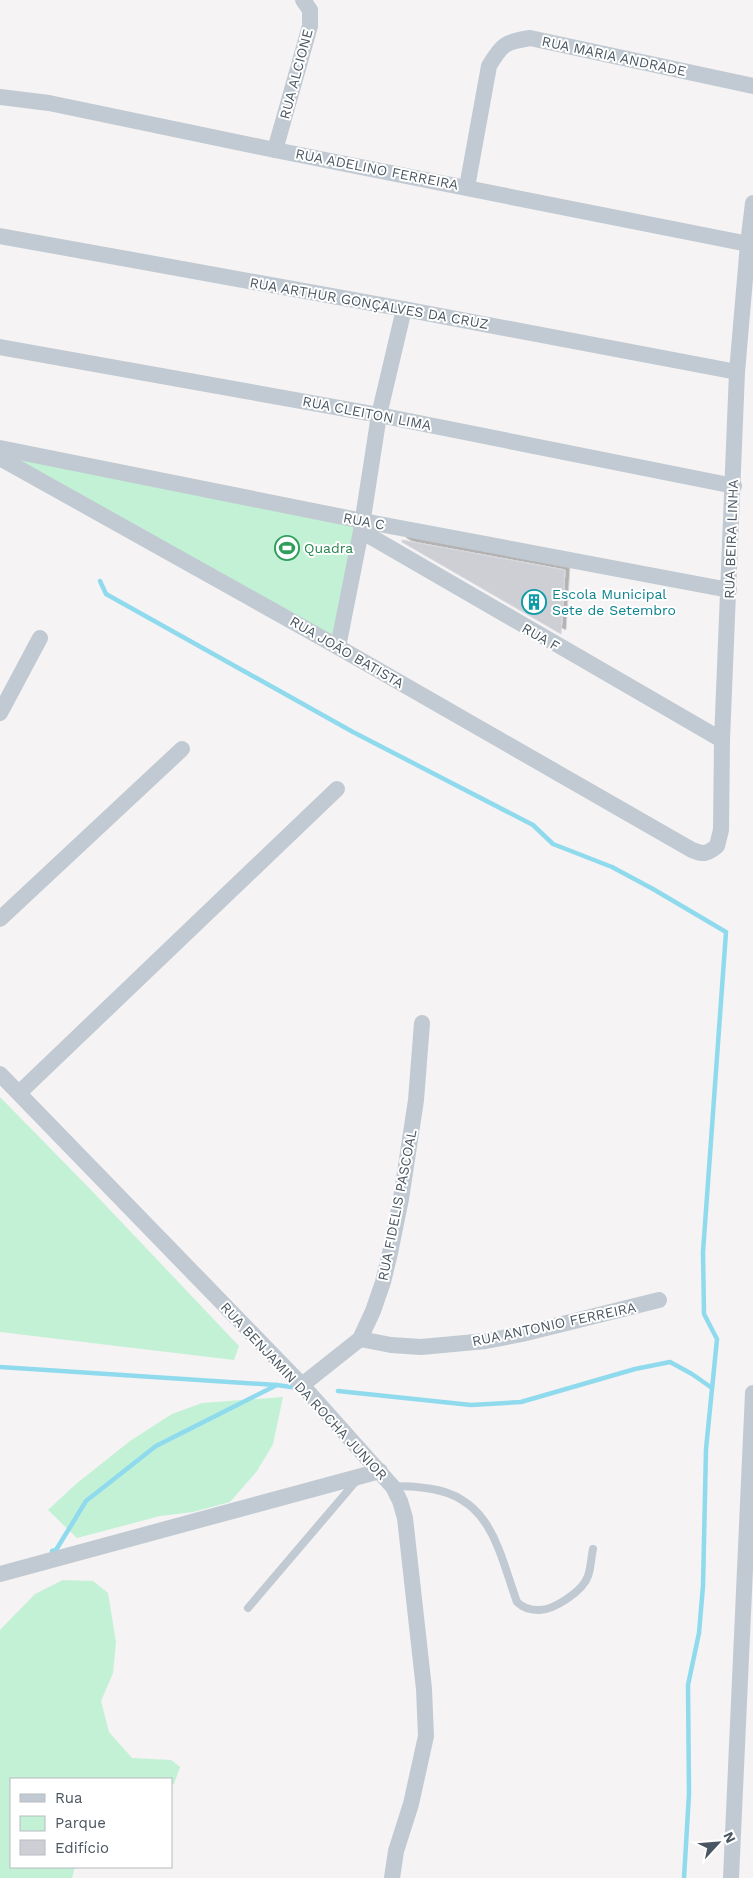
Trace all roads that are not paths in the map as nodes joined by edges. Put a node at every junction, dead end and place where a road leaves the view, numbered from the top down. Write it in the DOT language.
graph roads {
  1 [pos="303,0"];
  2 [pos="753,86"];
  3 [pos="0,97"];
  4 [pos="275,150"];
  5 [pos="467,187"];
  6 [pos="753,203"];
  7 [pos="0,236"];
  8 [pos="750,245"];
  9 [pos="404,309"];
  10 [pos="0,347"];
  11 [pos="737,372"];
  12 [pos="379,414"];
  13 [pos="0,448"];
  14 [pos="0,458"];
  15 [pos="734,486"];
  16 [pos="362,526"];
  17 [pos="729,590"];
  18 [pos="40,638"];
  19 [pos="338,647"];
  20 [pos="0,713"];
  21 [pos="722,740"];
  22 [pos="182,749"];
  23 [pos="336,789"];
  24 [pos="692,850"];
  25 [pos="0,919"];
  26 [pos="422,1023"];
  27 [pos="0,1074"];
  28 [pos="19,1093"];
  29 [pos="659,1300"];
  30 [pos="360,1339"];
  31 [pos="302,1385"];
  32 [pos="753,1393"];
  33 [pos="752,1435"];
  34 [pos="380,1471"];
  35 [pos="360,1477"];
  36 [pos="393,1487"];
  37 [pos="750,1499"];
  38 [pos="593,1549"];
  39 [pos="0,1574"];
  40 [pos="248,1608"];
  41 [pos="392,1878"];
  42 [pos="731,1878"];
  1 -- 4 [label="street, RUA ALCIONE"];
  2 -- 5 [label="street, RUA MARIA ANDRADE"];
  3 -- 4 [label="street, RUA ADELINO FERREIRA"];
  4 -- 5 [label="street, RUA ADELINO FERREIRA"];
  5 -- 8 [label="street, RUA ADELINO FERREIRA"];
  6 -- 8 [label="street, RUA BEIRA LINHA"];
  7 -- 9 [label="street, RUA ARTHUR GONÇALVES DA CRUZ"];
  8 -- 11 [label="street, RUA BEIRA LINHA"];
  9 -- 11 [label="street, RUA ARTHUR GONÇALVES DA CRUZ"];
  9 -- 12 [label="street"];
  10 -- 12 [label="street, RUA CLEITON LIMA"];
  11 -- 15 [label="street, RUA BEIRA LINHA"];
  12 -- 15 [label="street, RUA CLEITON LIMA"];
  12 -- 16 [label="street"];
  13 -- 16 [label="street, RUA C"];
  14 -- 19 [label="street, RUA JOĀO BATISTA"];
  15 -- 17 [label="street, RUA BEIRA LINHA"];
  16 -- 17 [label="street, RUA C"];
  16 -- 19 [label="street"];
  16 -- 21 [label="street, RUA F"];
  17 -- 21 [label="street, RUA BEIRA LINHA"];
  18 -- 20 [label="street"];
  19 -- 24 [label="street, RUA JOĀO BATISTA"];
  21 -- 24 [label="street, RUA BEIRA LINHA"];
  22 -- 25 [label="street"];
  23 -- 28 [label="street"];
  26 -- 30 [label="street, RUA FIDELIS PASCOAL"];
  27 -- 28 [label="street, RUA BENJAMIN DA ROCHA JUNIOR"];
  28 -- 31 [label="street, RUA BENJAMIN DA ROCHA JUNIOR"];
  29 -- 30 [label="street, RUA ANTONIO FERREIRA"];
  30 -- 31 [label="street, RUA FIDELIS PASCOAL"];
  31 -- 34 [label="street, RUA BENJAMIN DA ROCHA JUNIOR"];
  32 -- 33 [label="street"];
  33 -- 37 [label="street"];
  34 -- 35 [label="street"];
  34 -- 36 [label="street, RUA BENJAMIN DA ROCHA JUNIOR"];
  35 -- 39 [label="street"];
  35 -- 40 [label="lane"];
  36 -- 38 [label="lane"];
  36 -- 41 [label="street, RUA BENJAMIN DA ROCHA JUNIOR"];
  37 -- 42 [label="street"];
}
